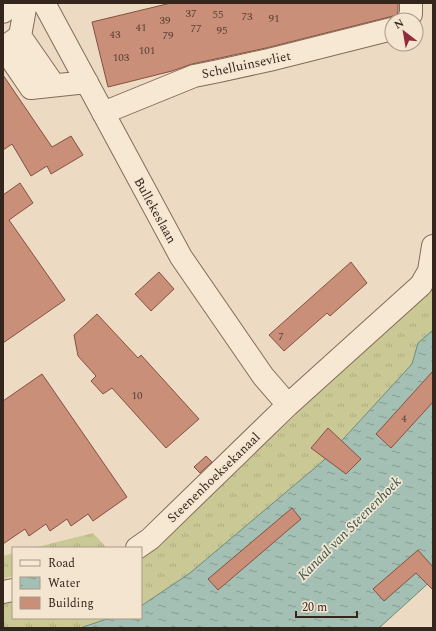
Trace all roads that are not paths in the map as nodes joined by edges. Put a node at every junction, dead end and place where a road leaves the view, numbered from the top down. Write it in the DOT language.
graph roads {
  1 [pos="13,3"];
  2 [pos="26,3"];
  3 [pos="53,5"];
  4 [pos="3,12"];
  5 [pos="384,31"];
  6 [pos="9,43"];
  7 [pos="87,82"];
  8 [pos="103,113"];
  9 [pos="433,246"];
  10 [pos="288,405"];
  11 [pos="138,547"];
  1 -- 4 [label="street"];
  2 -- 6 [label="street"];
  3 -- 7 [label="street, Bullekeslaan"];
  5 -- 8 [label="street, Schelluinsevliet"];
  6 -- 7 [label="street"];
  7 -- 8 [label="street, Bullekeslaan"];
  8 -- 10 [label="street, Bullekeslaan"];
  9 -- 10 [label="street, Steenenhoeksekanaal"];
  10 -- 11 [label="street, Steenenhoeksekanaal"];
}
